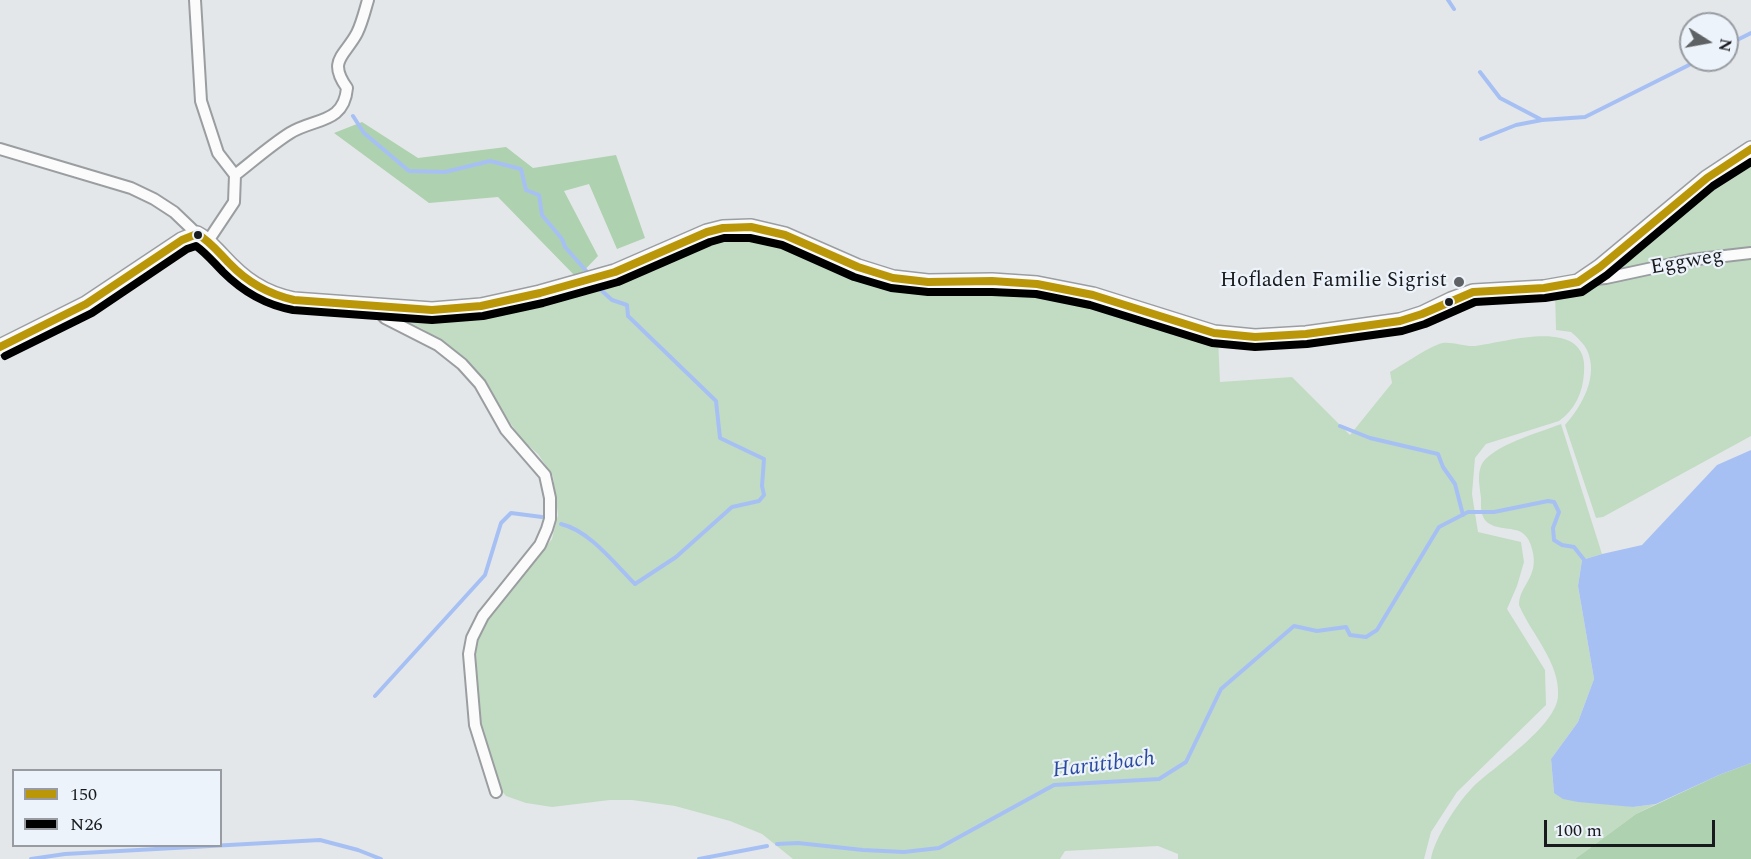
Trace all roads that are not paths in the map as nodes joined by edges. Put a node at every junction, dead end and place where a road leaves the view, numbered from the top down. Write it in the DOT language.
graph roads {
  1 [pos="195,0"];
  2 [pos="368,0"];
  3 [pos="0,149"];
  4 [pos="1751,149"];
  5 [pos="235,175"];
  6 [pos="202,238"];
  7 [pos="1751,253"];
  8 [pos="1587,276"];
  9 [pos="375,307"];
  10 [pos="0,348"];
  11 [pos="496,792"];
  1 -- 5 [label="street"];
  2 -- 5 [label="street"];
  3 -- 6 [label="street"];
  4 -- 8 [label="street"];
  5 -- 6 [label="street"];
  6 -- 9 [label="street"];
  6 -- 10 [label="street"];
  7 -- 8 [label="street, Eggweg"];
  8 -- 9 [label="street"];
  9 -- 11 [label="street"];
}
